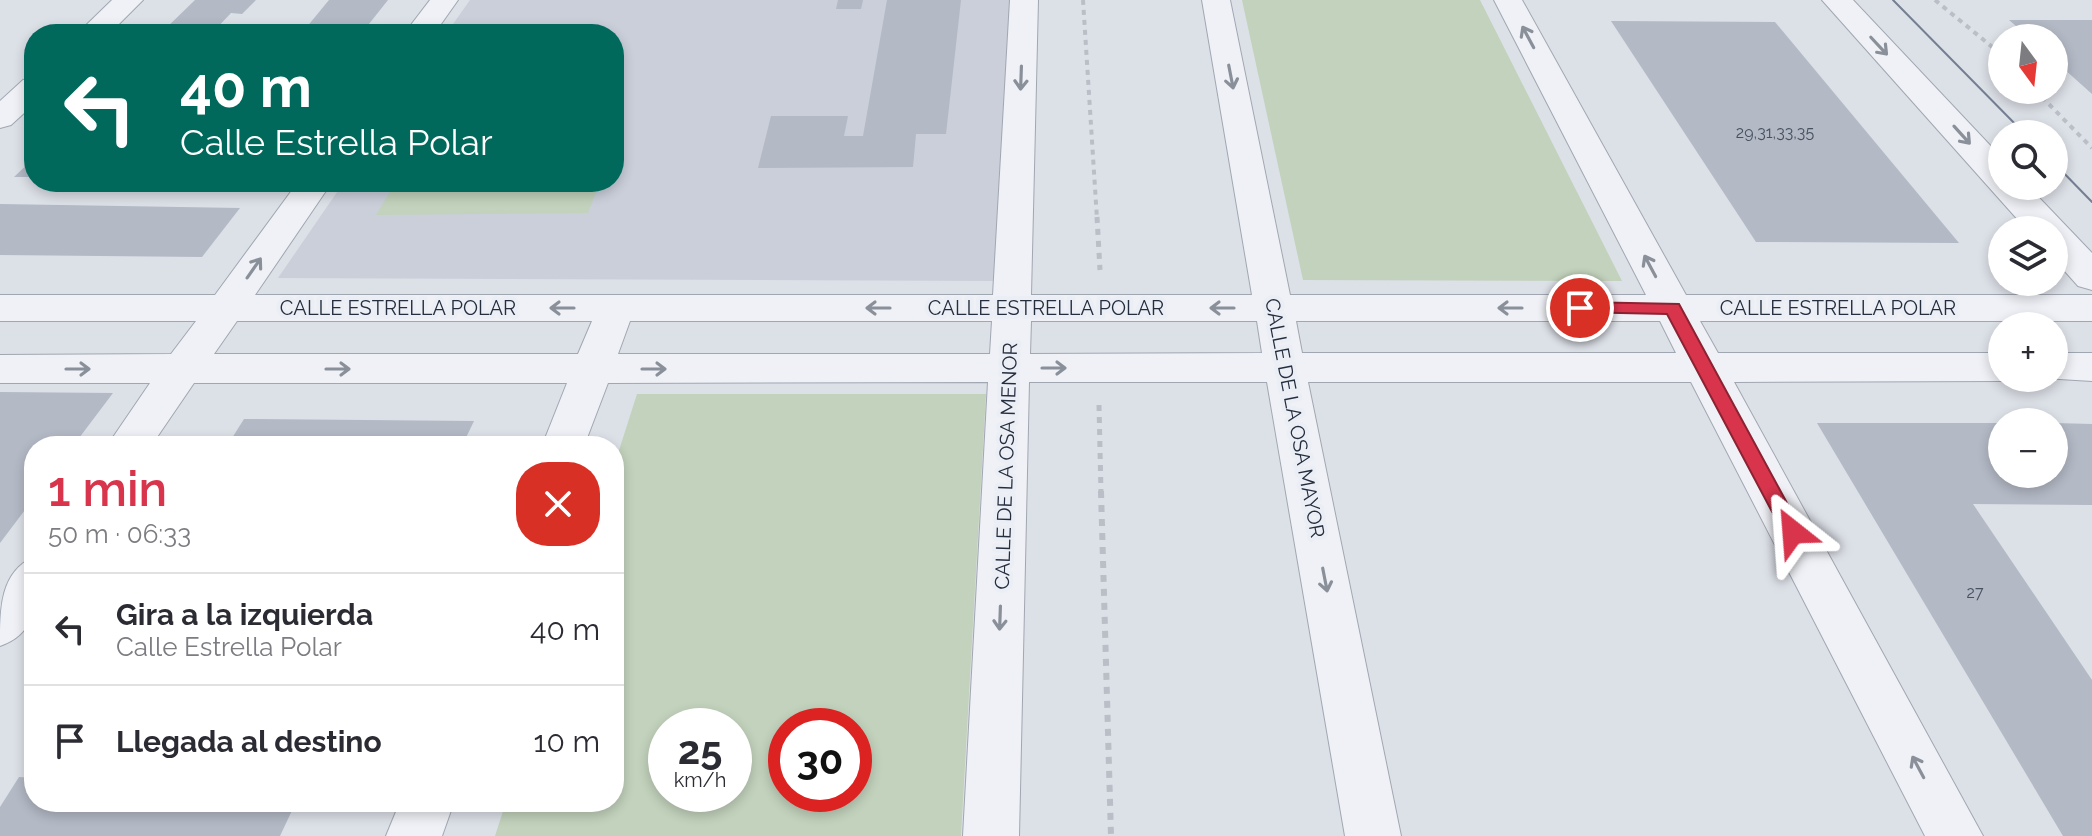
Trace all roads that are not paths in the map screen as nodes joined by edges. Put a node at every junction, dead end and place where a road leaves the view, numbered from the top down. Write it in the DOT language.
graph roads {
  1 [pos="129,0"];
  2 [pos="444,0"];
  3 [pos="1024,0"];
  4 [pos="1216,0"];
  5 [pos="1508,0"];
  6 [pos="1837,0"];
  7 [pos="103,24"];
  8 [pos="426,24"];
  9 [pos="24,96"];
  10 [pos="0,118"];
  11 [pos="1988,164"];
  12 [pos="308,192"];
  13 [pos="2021,200"];
  14 [pos="2035,216"];
  15 [pos="2068,251"];
  16 [pos="2092,277"];
  17 [pos="0,308"];
  18 [pos="226,308"];
  19 [pos="616,308"];
  20 [pos="1012,308"];
  21 [pos="1274,308"];
  22 [pos="1673,308"];
  23 [pos="2092,308"];
  24 [pos="1988,367"];
  25 [pos="2068,367"];
  26 [pos="2092,367"];
  27 [pos="1010,368"];
  28 [pos="1286,368"];
  29 [pos="1705,368"];
  30 [pos="0,369"];
  31 [pos="182,369"];
  32 [pos="593,369"];
  33 [pos="135,436"];
  34 [pos="567,436"];
  35 [pos="24,591"];
  36 [pos="0,625"];
  37 [pos="423,812"];
  38 [pos="414,836"];
  39 [pos="991,836"];
  40 [pos="1373,836"];
  41 [pos="1955,836"];
  1 -- 7 [label="street"];
  2 -- 8 [label="street"];
  3 -- 20 [label="street, CALLE DE LA OSA MENOR, one-way"];
  4 -- 21 [label="street, CALLE DE LA OSA MAYOR, one-way"];
  22 -- 5 [label="street, one-way"];
  6 -- 11 [label="street, one-way"];
  9 -- 10 [label="street"];
  18 -- 12 [label="street, one-way"];
  13 -- 14 [label="street"];
  15 -- 16 [label="street"];
  17 -- 18 [label="street, CALLE ESTRELLA POLAR"];
  19 -- 18 [label="street, CALLE ESTRELLA POLAR, one-way"];
  18 -- 31 [label="street"];
  20 -- 19 [label="street, CALLE ESTRELLA POLAR, one-way"];
  19 -- 32 [label="street"];
  21 -- 20 [label="street, CALLE ESTRELLA POLAR, one-way"];
  20 -- 27 [label="street, CALLE DE LA OSA MENOR"];
  22 -- 21 [label="street, CALLE ESTRELLA POLAR, one-way"];
  21 -- 28 [label="street, CALLE DE LA OSA MAYOR"];
  22 -- 23 [label="street, CALLE ESTRELLA POLAR"];
  22 -- 29 [label="street"];
  24 -- 29 [label="street"];
  25 -- 26 [label="street"];
  27 -- 28 [label="street, one-way"];
  32 -- 27 [label="street, one-way"];
  27 -- 39 [label="street, CALLE DE LA OSA MENOR, one-way"];
  28 -- 29 [label="street"];
  28 -- 40 [label="street, CALLE DE LA OSA MAYOR, one-way"];
  41 -- 29 [label="street, one-way"];
  30 -- 31 [label="street, one-way"];
  31 -- 32 [label="street, one-way"];
  31 -- 33 [label="street"];
  32 -- 34 [label="street"];
  35 -- 36 [label="street"];
  37 -- 38 [label="street"];
}
